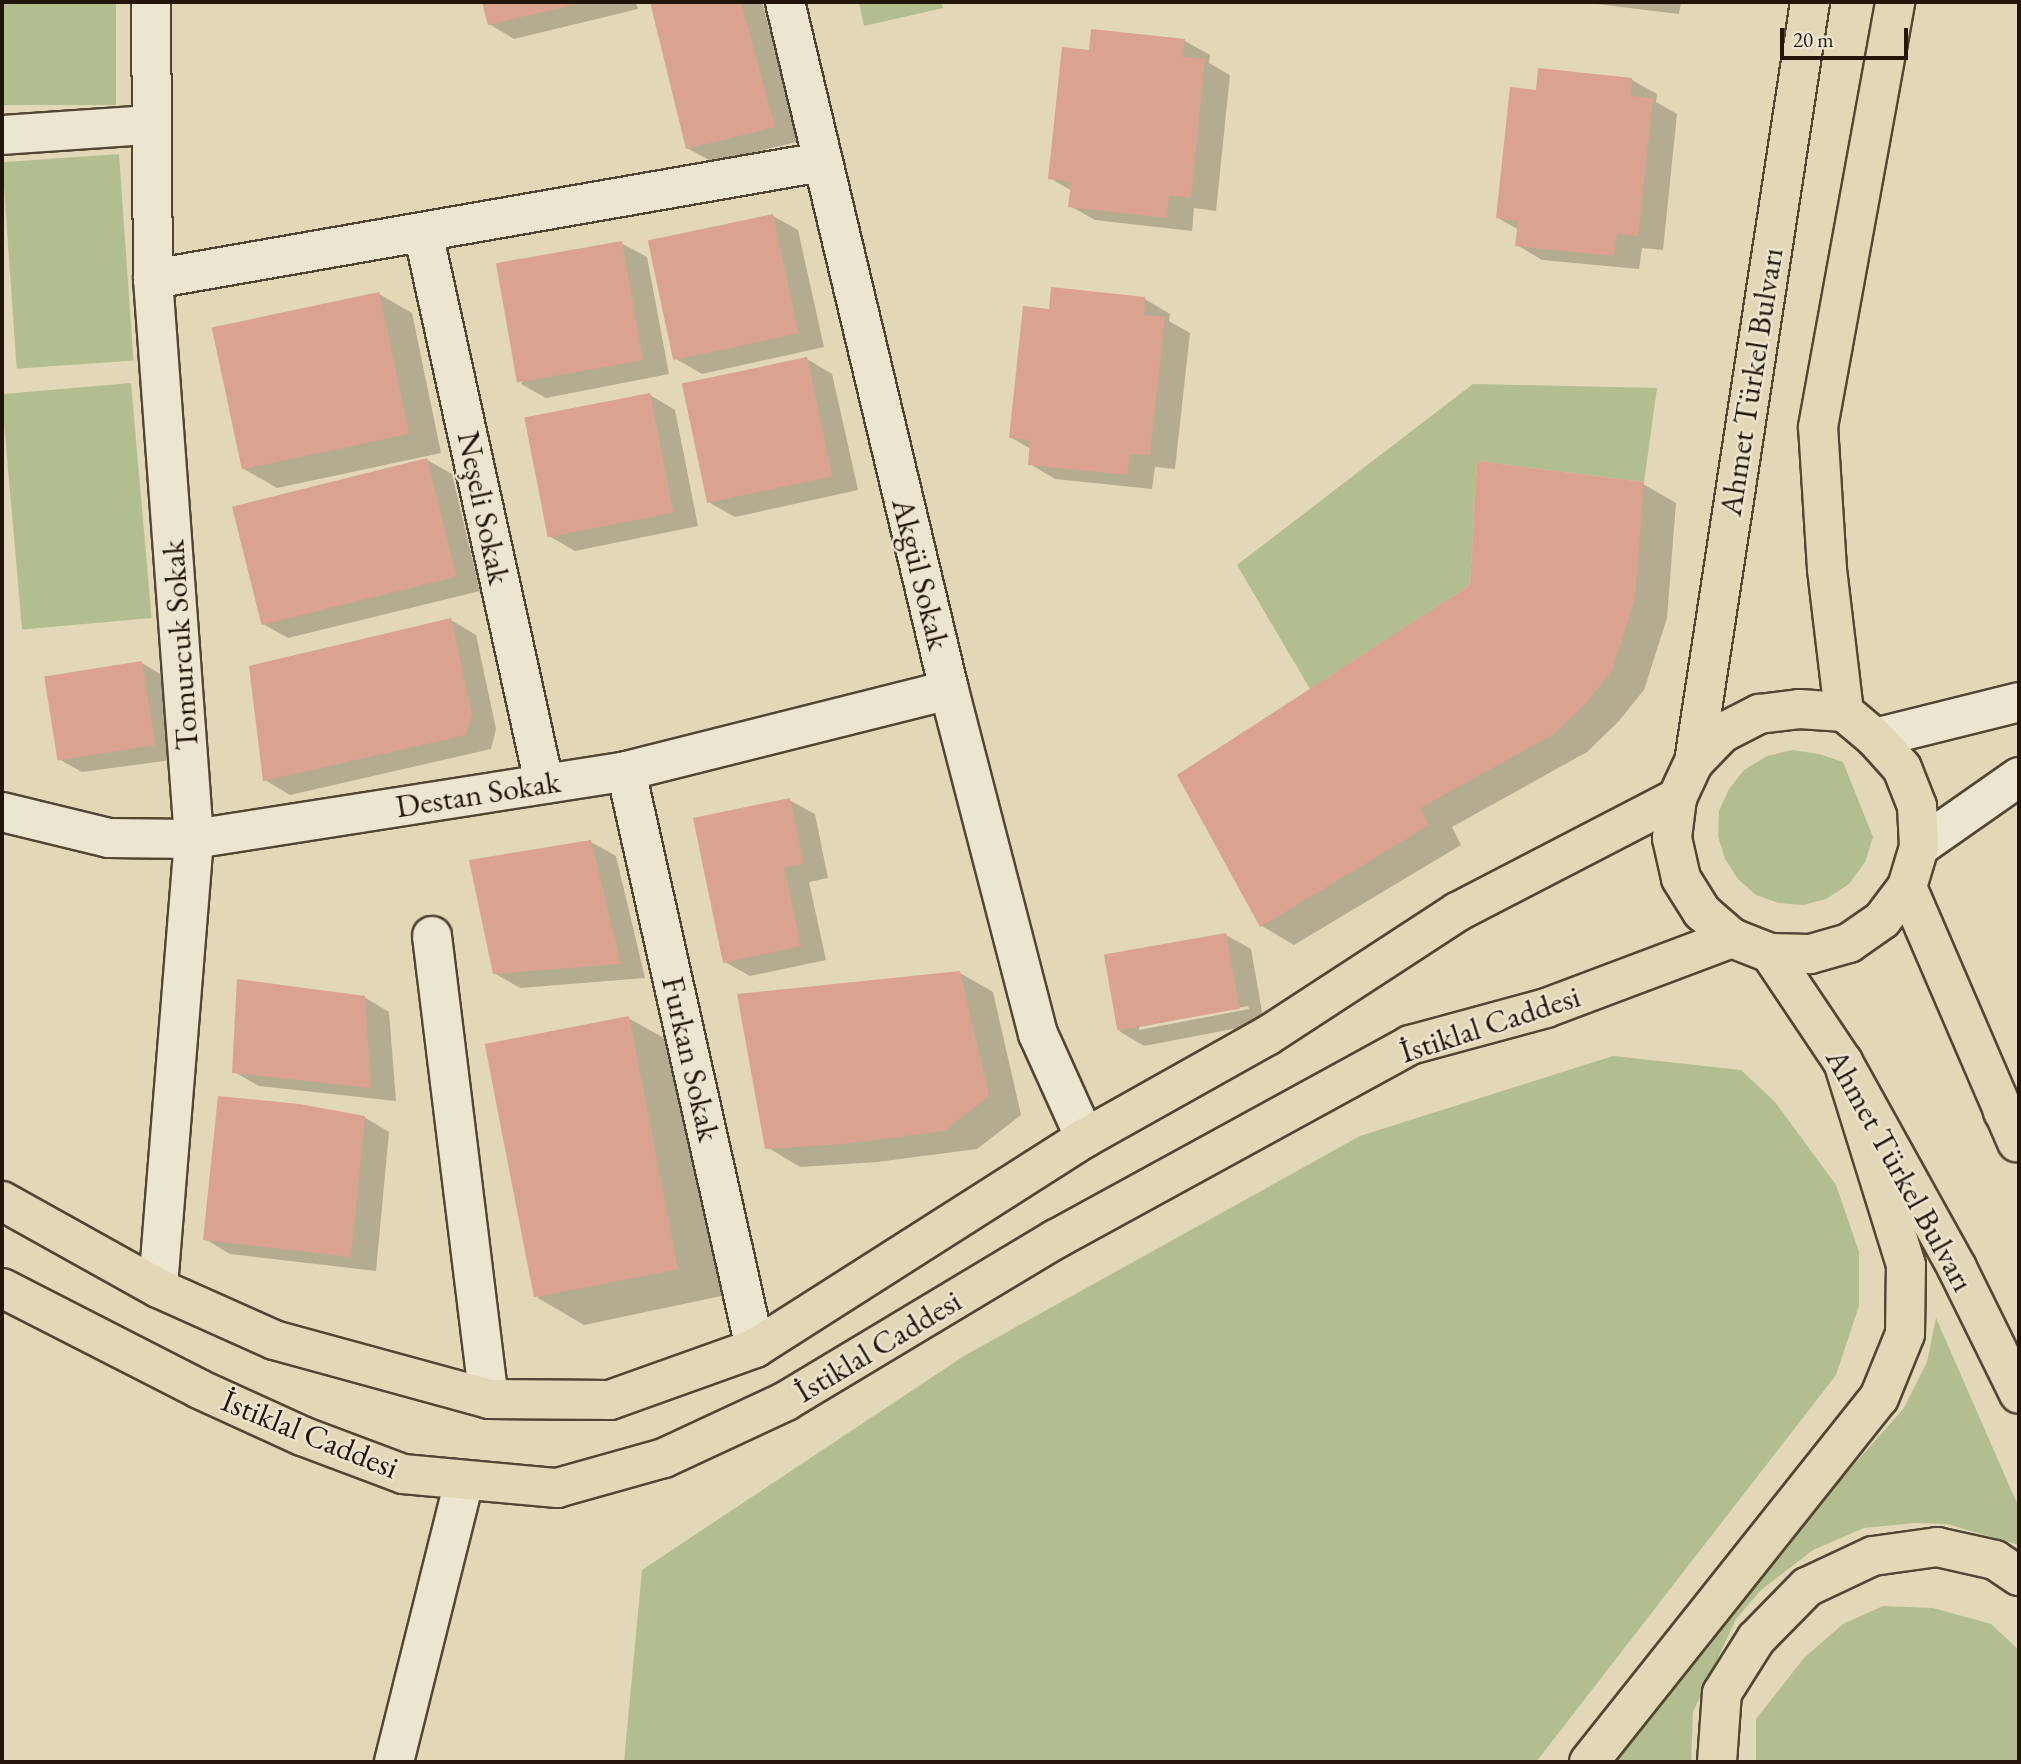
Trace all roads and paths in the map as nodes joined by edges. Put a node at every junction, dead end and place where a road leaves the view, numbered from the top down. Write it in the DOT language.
graph roads {
  1 [pos="150,2"];
  2 [pos="785,2"];
  3 [pos="1810,2"];
  4 [pos="1895,2"];
  5 [pos="150,125"];
  6 [pos="2,135"];
  7 [pos="821,162"];
  8 [pos="423,232"];
  9 [pos="153,279"];
  10 [pos="949,690"];
  11 [pos="2019,702"];
  12 [pos="1844,712"];
  13 [pos="1875,738"];
  14 [pos="1694,762"];
  15 [pos="626,771"];
  16 [pos="2019,777"];
  17 [pos="544,783"];
  18 [pos="1676,798"];
  19 [pos="2,807"];
  20 [pos="194,839"];
  21 [pos="1919,848"];
  22 [pos="1906,887"];
  23 [pos="432,936"];
  24 [pos="1732,938"];
  25 [pos="1770,953"];
  26 [pos="1843,1062"];
  27 [pos="2011,1123"];
  28 [pos="1085,1138"];
  29 [pos="2019,1147"];
  30 [pos="2,1201"];
  31 [pos="2,1288"];
  32 [pos="158,1288"];
  33 [pos="755,1348"];
  34 [pos="2019,1394"];
  35 [pos="489,1399"];
  36 [pos="464,1482"];
  37 [pos="2019,1576"];
  38 [pos="394,1762"];
  39 [pos="1589,1762"];
  40 [pos="1717,1762"];
  1 -- 5 [label="street, Tomurcuk Sokak"];
  2 -- 7 [label="street, Akgül Sokak"];
  3 -- 14 [label="main road, Ahmet Türkel Bulvarı"];
  4 -- 12 [label="main road"];
  5 -- 6 [label="street"];
  5 -- 9 [label="street, Tomurcuk Sokak"];
  7 -- 8 [label="street"];
  7 -- 10 [label="street, Akgül Sokak"];
  8 -- 9 [label="street"];
  8 -- 17 [label="street, Neşeli Sokak"];
  9 -- 20 [label="street, Tomurcuk Sokak"];
  10 -- 15 [label="street, Destan Sokak"];
  10 -- 28 [label="street, Akgül Sokak"];
  11 -- 13 [label="street"];
  12 -- 13 [label="main road"];
  12 -- 14 [label="main road"];
  13 -- 21 [label="main road"];
  14 -- 18 [label="main road"];
  15 -- 17 [label="street, Destan Sokak"];
  15 -- 33 [label="street, Furkan Sokak"];
  16 -- 21 [label="street"];
  17 -- 20 [label="street, Destan Sokak"];
  18 -- 24 [label="main road"];
  18 -- 28 [label="main road, İstiklal Caddesi"];
  19 -- 20 [label="street, Destan Sokak"];
  20 -- 32 [label="street, Tomurcuk Sokak"];
  21 -- 22 [label="main road"];
  22 -- 25 [label="main road"];
  22 -- 27 [label="main road"];
  23 -- 35 [label="street"];
  24 -- 25 [label="main road"];
  24 -- 36 [label="main road, İstiklal Caddesi"];
  25 -- 26 [label="main road, Ahmet Türkel Bulvarı"];
  26 -- 34 [label="main road, Ahmet Türkel Bulvarı"];
  26 -- 39 [label="main road"];
  27 -- 29 [label="main road"];
  28 -- 33 [label="main road, İstiklal Caddesi"];
  30 -- 32 [label="main road, İstiklal Caddesi"];
  31 -- 36 [label="main road, İstiklal Caddesi"];
  32 -- 35 [label="main road, İstiklal Caddesi"];
  33 -- 35 [label="main road, İstiklal Caddesi"];
  36 -- 38 [label="street"];
  37 -- 40 [label="main road"];
}
